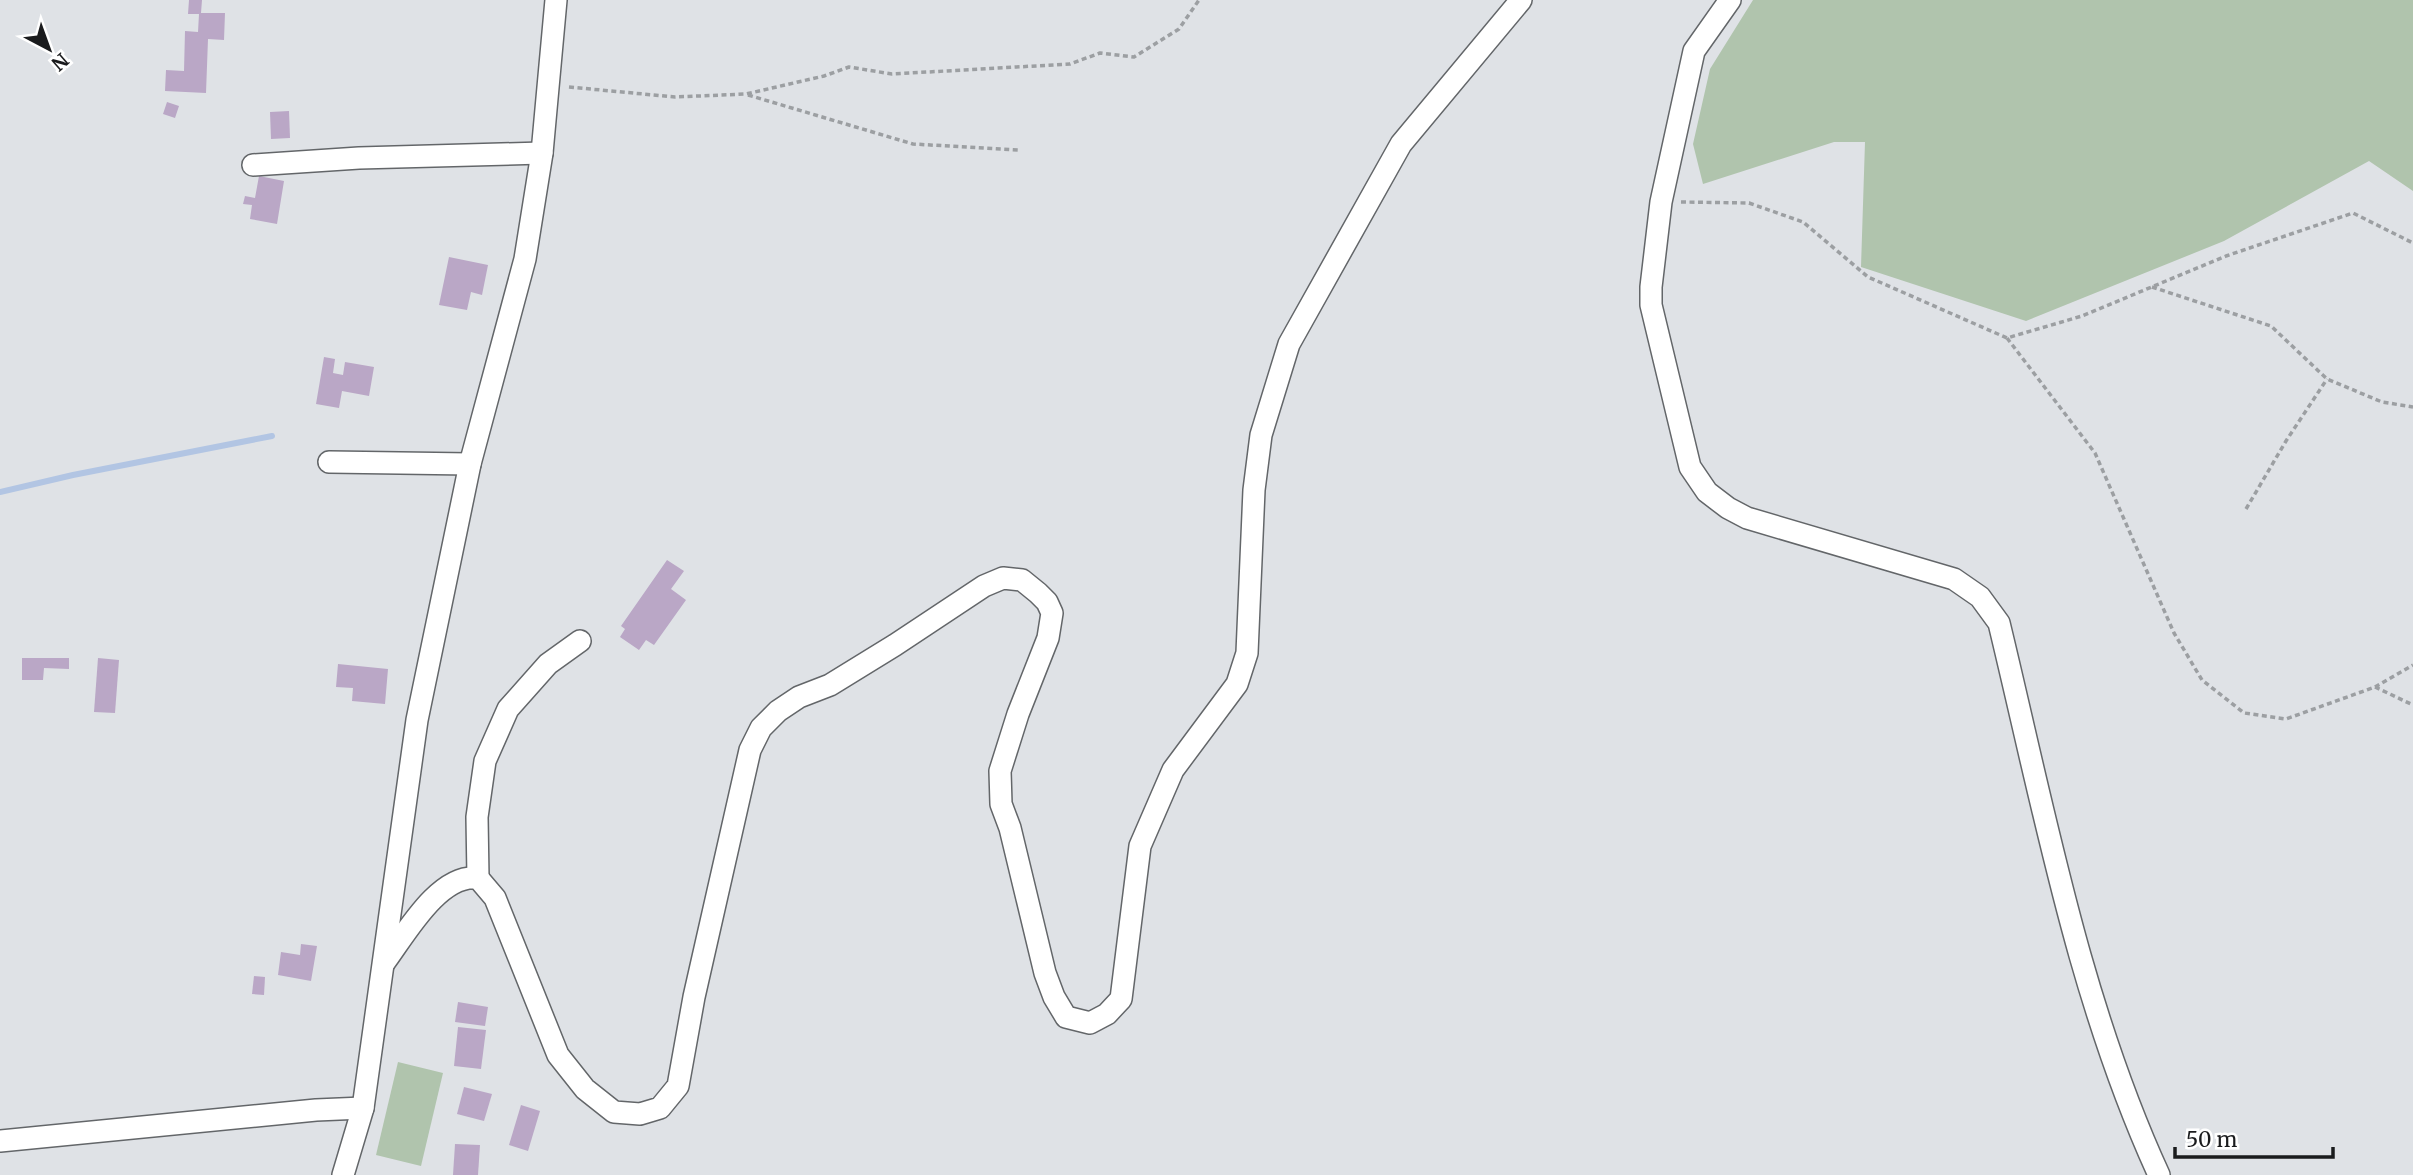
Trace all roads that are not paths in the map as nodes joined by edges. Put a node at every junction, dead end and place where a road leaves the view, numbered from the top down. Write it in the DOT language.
graph roads {
  1 [pos="556,0"];
  2 [pos="1521,0"];
  3 [pos="1730,0"];
  4 [pos="542,153"];
  5 [pos="253,165"];
  6 [pos="329,462"];
  7 [pos="470,464"];
  8 [pos="580,641"];
  9 [pos="478,878"];
  10 [pos="384,963"];
  11 [pos="363,1108"];
  12 [pos="0,1141"];
  13 [pos="343,1175"];
  14 [pos="2159,1175"];
  1 -- 4 [label="street"];
  2 -- 9 [label="street"];
  3 -- 14 [label="street"];
  4 -- 5 [label="street"];
  4 -- 7 [label="street"];
  6 -- 7 [label="street"];
  7 -- 10 [label="street"];
  8 -- 9 [label="street"];
  9 -- 10 [label="street"];
  10 -- 11 [label="street"];
  11 -- 12 [label="street"];
  11 -- 13 [label="street"];
}
